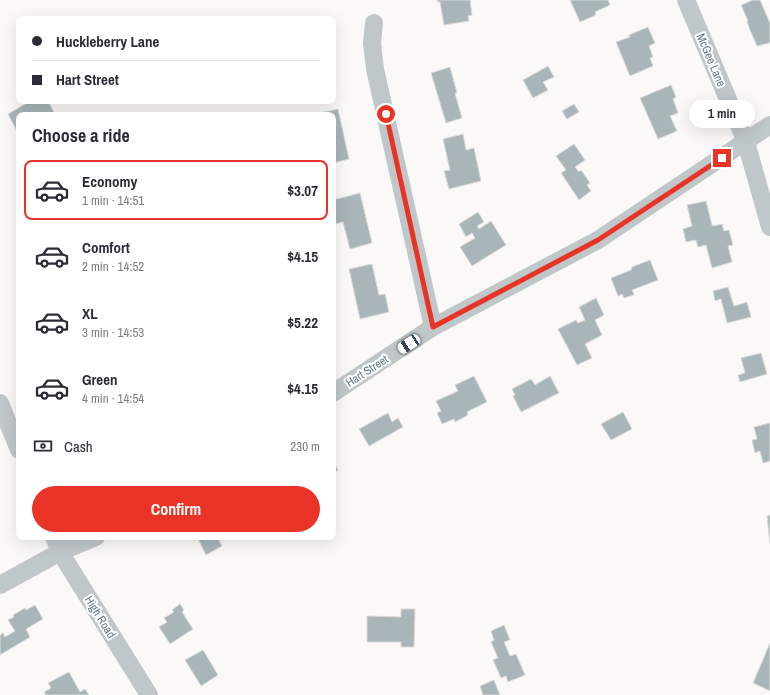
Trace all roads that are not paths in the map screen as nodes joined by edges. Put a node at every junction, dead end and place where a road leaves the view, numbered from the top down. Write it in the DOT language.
graph roads {
  1 [pos="686,0"];
  2 [pos="374,23"];
  3 [pos="770,125"];
  4 [pos="746,142"];
  5 [pos="770,227"];
  6 [pos="433,327"];
  7 [pos="336,391"];
  8 [pos="0,403"];
  9 [pos="16,443"];
  10 [pos="79,540"];
  11 [pos="57,544"];
  12 [pos="0,585"];
  13 [pos="149,695"];
  1 -- 4 [label="street, McGee Lane"];
  2 -- 6 [label="street"];
  3 -- 4 [label="street, Hart Street"];
  4 -- 5 [label="street, McGee Lane"];
  4 -- 6 [label="street, Hart Street"];
  6 -- 7 [label="street, Hart Street"];
  8 -- 9 [label="street"];
  10 -- 11 [label="street"];
  11 -- 12 [label="street"];
  11 -- 13 [label="street, High Road"];
}
